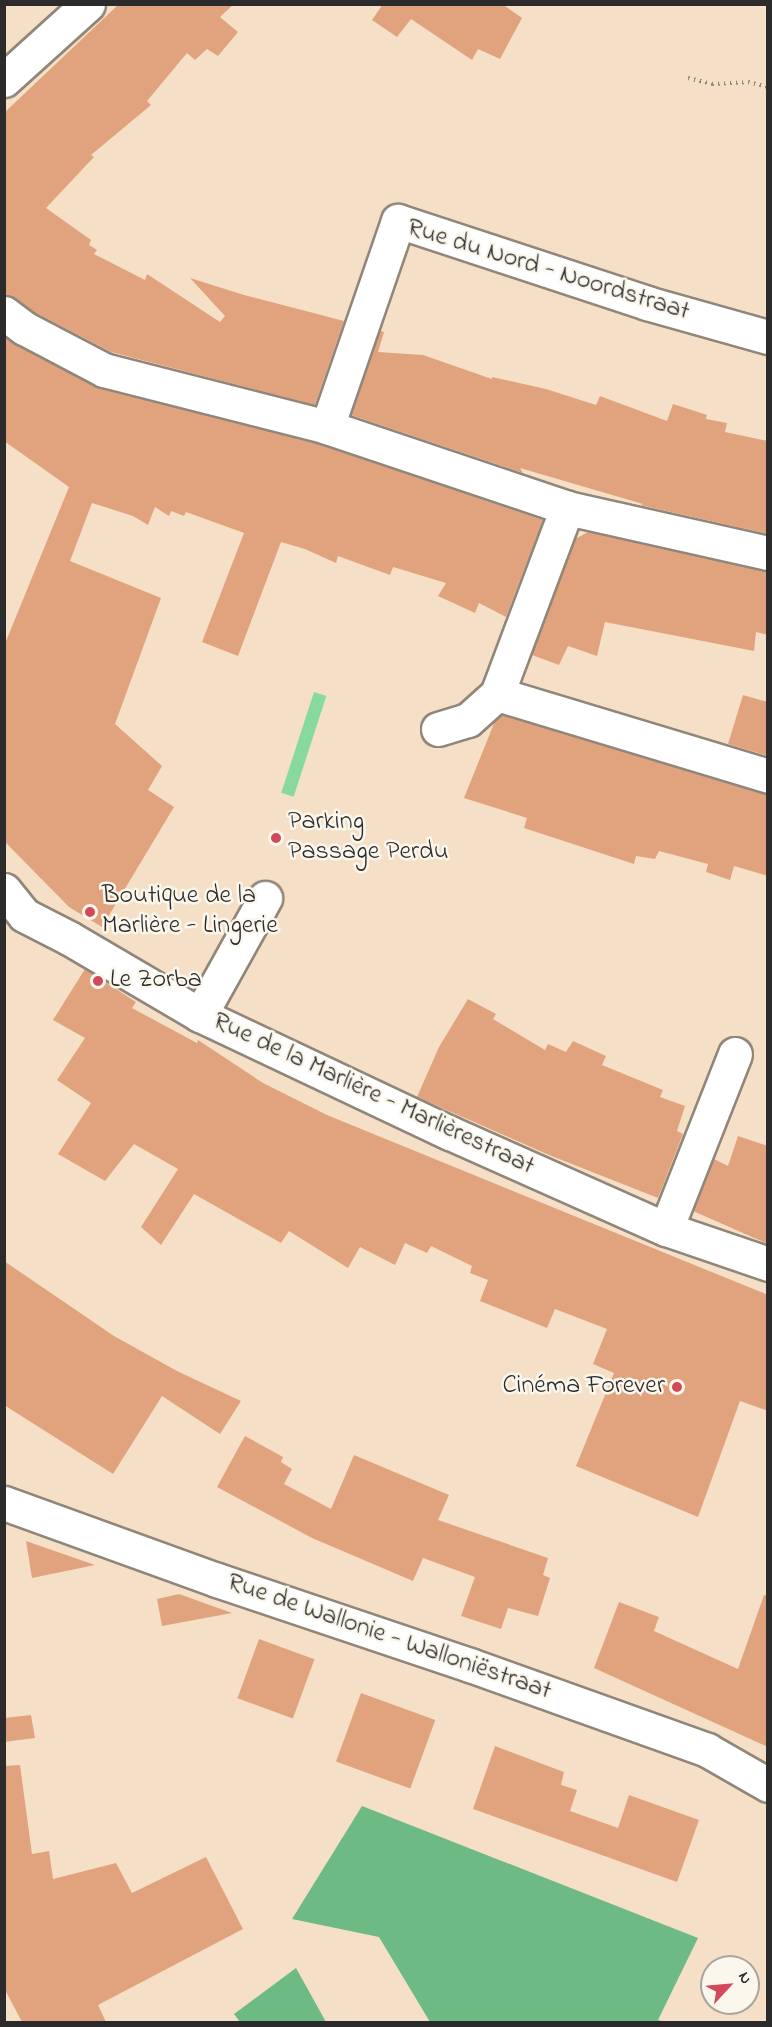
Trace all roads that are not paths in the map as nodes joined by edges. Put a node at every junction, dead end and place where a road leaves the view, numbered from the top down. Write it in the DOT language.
graph roads {
  1 [pos="88,4"];
  2 [pos="4,80"];
  3 [pos="4,313"];
  4 [pos="768,338"];
  5 [pos="327,427"];
  6 [pos="567,508"];
  7 [pos="768,553"];
  8 [pos="497,694"];
  9 [pos="438,729"];
  10 [pos="768,776"];
  11 [pos="265,898"];
  12 [pos="11,905"];
  13 [pos="200,1015"];
  14 [pos="735,1054"];
  15 [pos="666,1229"];
  16 [pos="768,1264"];
  17 [pos="4,1503"];
  18 [pos="768,1785"];
  1 -- 2 [label="street"];
  3 -- 5 [label="street"];
  4 -- 5 [label="street, Rue du Nord - Noordstraat"];
  5 -- 6 [label="street"];
  6 -- 7 [label="street"];
  6 -- 8 [label="street"];
  8 -- 9 [label="street"];
  8 -- 10 [label="street"];
  11 -- 13 [label="street"];
  12 -- 13 [label="street, Rue de la Marlière - Marlièrestraat"];
  13 -- 15 [label="street, Rue de la Marlière - Marlièrestraat"];
  14 -- 15 [label="street"];
  15 -- 16 [label="street, Rue de la Marlière - Marlièrestraat"];
  17 -- 18 [label="street, Rue de Wallonie - Walloniëstraat"];
}
